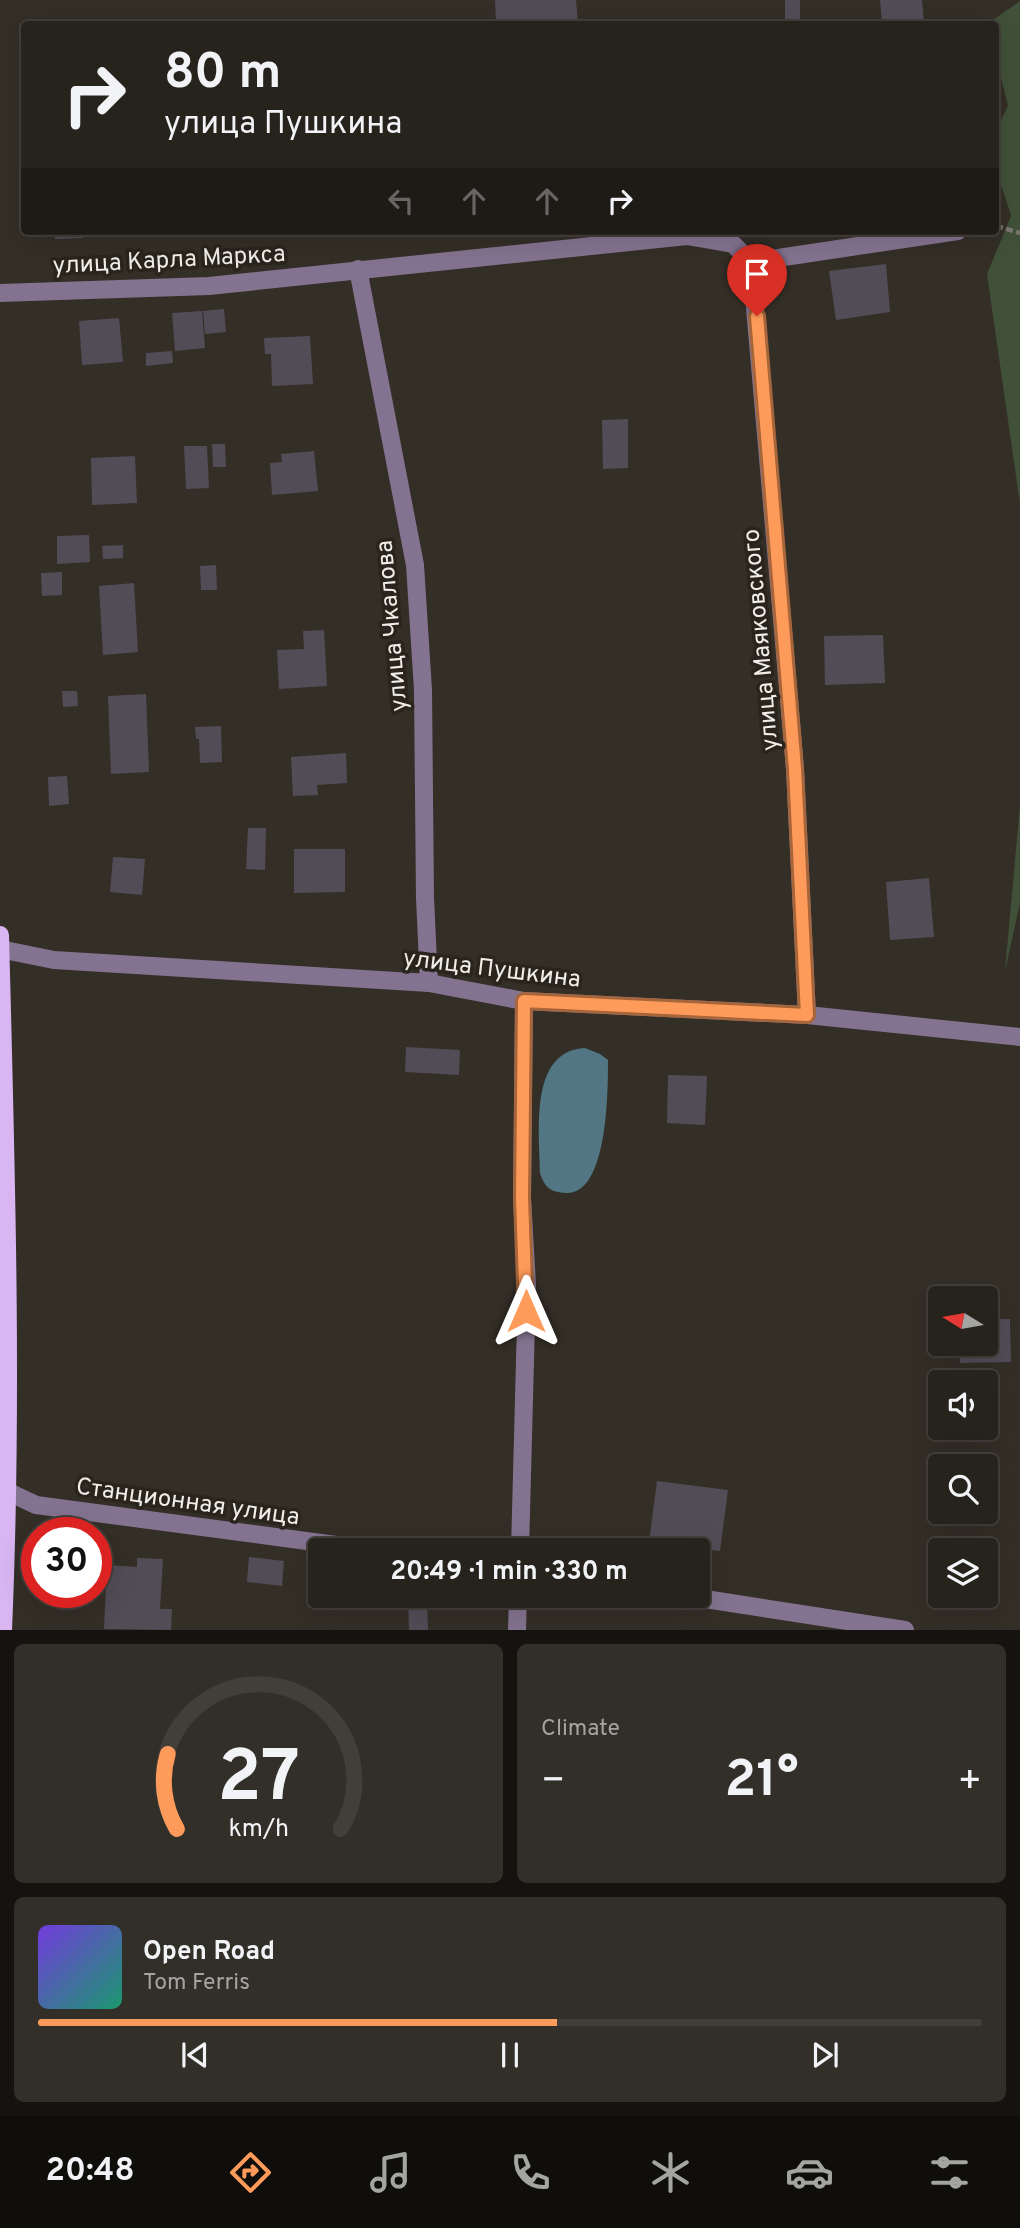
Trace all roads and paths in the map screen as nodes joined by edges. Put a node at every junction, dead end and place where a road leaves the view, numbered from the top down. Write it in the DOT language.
graph roads {
  1 [pos="999,227"];
  2 [pos="1020,233"];
  3 [pos="931,235"];
  4 [pos="751,262"];
  5 [pos="358,269"];
  6 [pos="0,293"];
  7 [pos="0,935"];
  8 [pos="0,949"];
  9 [pos="429,983"];
  10 [pos="524,1001"];
  11 [pos="807,1015"];
  12 [pos="1020,1037"];
  13 [pos="4,1490"];
  14 [pos="520,1538"];
  15 [pos="308,1541"];
  16 [pos="710,1600"];
  17 [pos="518,1608"];
  18 [pos="3,1629"];
  19 [pos="517,1629"];
  20 [pos="905,1629"];
  1 -- 2 [label="path"];
  3 -- 4 [label="street"];
  4 -- 5 [label="street, улица Карла Маркса"];
  4 -- 11 [label="street, улица Маяковского"];
  5 -- 6 [label="street, улица Карла Маркса"];
  5 -- 9 [label="street, улица Чкалова"];
  7 -- 8 [label="main road"];
  8 -- 9 [label="street, улица Пушкина"];
  8 -- 13 [label="main road"];
  9 -- 10 [label="street, улица Пушкина"];
  10 -- 11 [label="street, улица Пушкина"];
  10 -- 14 [label="street"];
  11 -- 12 [label="street, улица Пушкина"];
  13 -- 15 [label="street, Станционная улица"];
  13 -- 18 [label="main road"];
  16 -- 20 [label="street"];
  17 -- 19 [label="street"];
}
